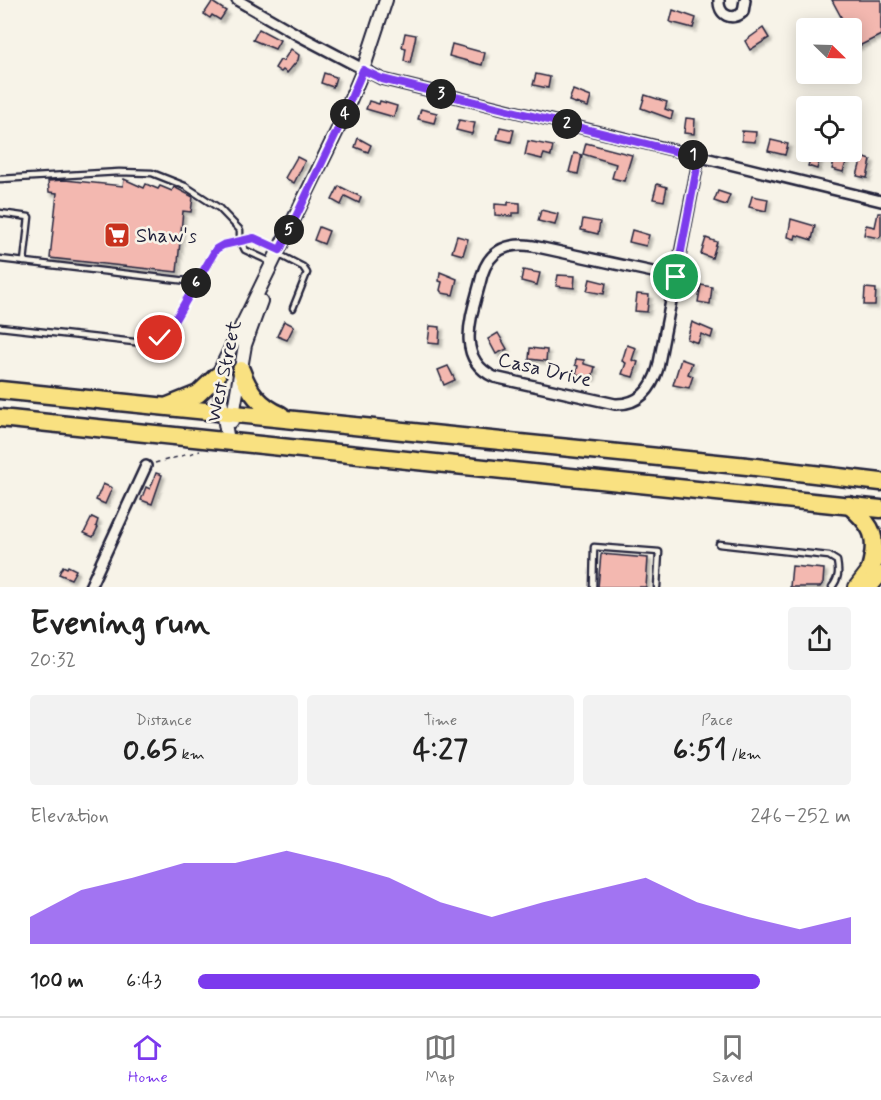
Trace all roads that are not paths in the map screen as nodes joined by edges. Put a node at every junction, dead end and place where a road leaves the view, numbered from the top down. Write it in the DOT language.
graph roads {
  1 [pos="237,0"];
  2 [pos="386,0"];
  3 [pos="719,0"];
  4 [pos="745,0"];
  5 [pos="363,70"];
  6 [pos="699,157"];
  7 [pos="0,179"];
  8 [pos="881,201"];
  9 [pos="0,213"];
  10 [pos="240,240"];
  11 [pos="277,256"];
  12 [pos="0,259"];
  13 [pos="24,262"];
  14 [pos="676,277"];
  15 [pos="196,282"];
  16 [pos="293,308"];
  17 [pos="0,327"];
  18 [pos="241,370"];
  19 [pos="217,376"];
  20 [pos="0,390"];
  21 [pos="166,407"];
  22 [pos="228,413"];
  23 [pos="0,418"];
  24 [pos="296,421"];
  25 [pos="228,441"];
  26 [pos="146,466"];
  27 [pos="881,482"];
  28 [pos="849,505"];
  29 [pos="881,509"];
  30 [pos="719,544"];
  31 [pos="881,554"];
  32 [pos="875,571"];
  33 [pos="90,587"];
  34 [pos="593,587"];
  35 [pos="657,587"];
  36 [pos="832,587"];
  37 [pos="856,587"];
  38 [pos="870,587"];
  1 -- 5 [label="street"];
  2 -- 5 [label="street, West Street"];
  3 -- 4 [label="street"];
  5 -- 6 [label="street"];
  5 -- 11 [label="street, West Street"];
  6 -- 8 [label="street"];
  6 -- 14 [label="street, Casa Drive"];
  7 -- 10 [label="lane"];
  9 -- 13 [label="lane"];
  10 -- 11 [label="lane"];
  10 -- 11 [label="lane"];
  10 -- 15 [label="lane"];
  11 -- 16 [label="lane"];
  11 -- 18 [label="street, West Street"];
  11 -- 19 [label="street, West Street"];
  12 -- 13 [label="lane"];
  13 -- 15 [label="lane"];
  14 -- 14 [label="street, Casa Drive"];
  15 -- 17 [label="lane"];
  18 -- 22 [label="street, West Street"];
  18 -- 24 [label="highway"];
  19 -- 21 [label="highway"];
  19 -- 22 [label="street, West Street"];
  20 -- 21 [label="highway"];
  21 -- 22 [label="highway"];
  22 -- 24 [label="highway"];
  22 -- 25 [label="street, West Street"];
  23 -- 25 [label="highway"];
  24 -- 27 [label="highway"];
  25 -- 28 [label="highway"];
  26 -- 33 [label="street"];
  28 -- 29 [label="highway"];
  28 -- 32 [label="highway"];
  30 -- 36 [label="lane"];
  31 -- 32 [label="main road"];
  32 -- 37 [label="main road"];
  32 -- 38 [label="main road"];
  34 -- 35 [label="lane"];
}
